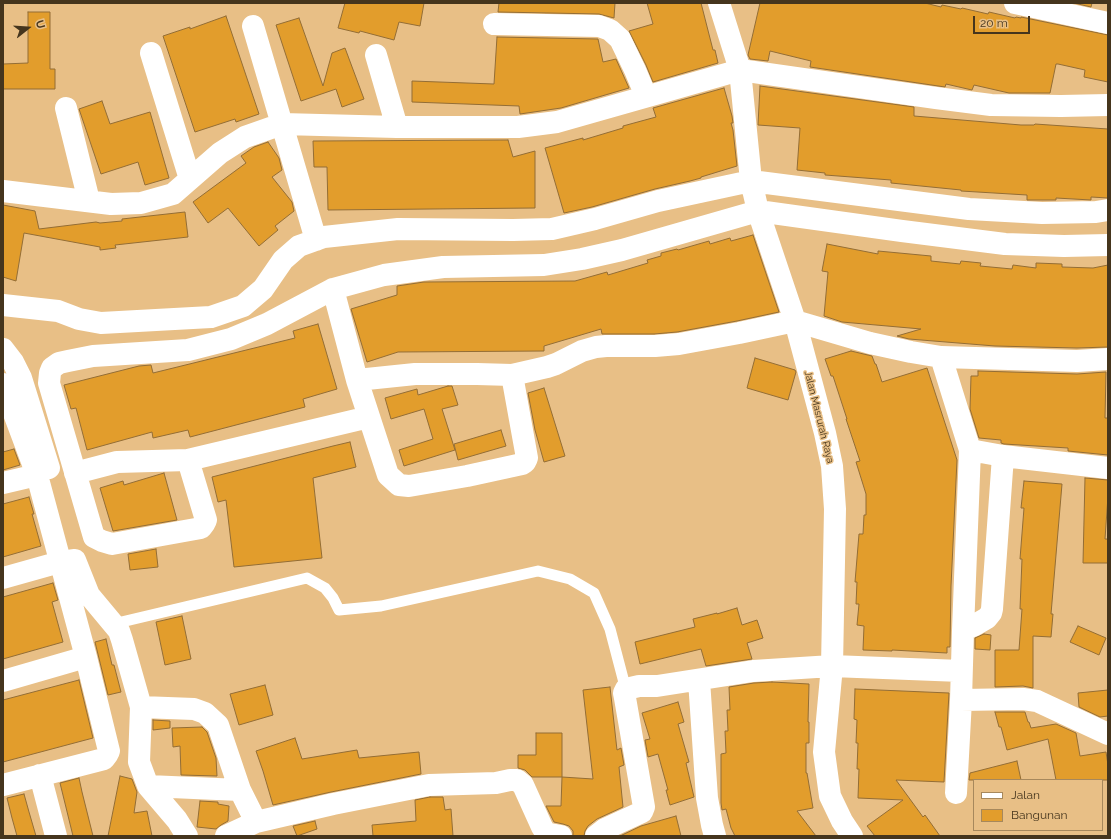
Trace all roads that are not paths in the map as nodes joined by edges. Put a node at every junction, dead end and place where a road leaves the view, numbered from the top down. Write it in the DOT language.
graph roads {
  1 [pos="719,3"];
  2 [pos="1015,3"];
  3 [pos="1108,23"];
  4 [pos="494,24"];
  5 [pos="253,26"];
  6 [pos="152,54"];
  7 [pos="376,55"];
  8 [pos="740,70"];
  9 [pos="646,96"];
  10 [pos="1108,105"];
  11 [pos="66,108"];
  12 [pos="282,124"];
  13 [pos="397,127"];
  14 [pos="190,179"];
  15 [pos="751,182"];
  16 [pos="3,191"];
  17 [pos="89,201"];
  18 [pos="1108,210"];
  19 [pos="758,211"];
  20 [pos="316,240"];
  21 [pos="1108,245"];
  22 [pos="333,289"];
  23 [pos="3,304"];
  24 [pos="795,321"];
  25 [pos="3,349"];
  26 [pos="941,357"];
  27 [pos="1108,359"];
  28 [pos="512,375"];
  29 [pos="357,380"];
  30 [pos="5,392"];
  31 [pos="369,417"];
  32 [pos="970,450"];
  33 [pos="1003,456"];
  34 [pos="188,460"];
  35 [pos="1108,468"];
  36 [pos="75,473"];
  37 [pos="37,475"];
  38 [pos="3,483"];
  39 [pos="68,561"];
  40 [pos="3,578"];
  41 [pos="113,624"];
  42 [pos="963,630"];
  43 [pos="86,657"];
  44 [pos="832,666"];
  45 [pos="961,671"];
  46 [pos="699,680"];
  47 [pos="3,681"];
  48 [pos="630,688"];
  49 [pos="961,700"];
  50 [pos="140,707"];
  51 [pos="1108,734"];
  52 [pos="40,775"];
  53 [pos="3,785"];
  54 [pos="148,786"];
  55 [pos="240,790"];
  56 [pos="956,793"];
  57 [pos="256,822"];
  58 [pos="56,836"];
  59 [pos="188,836"];
  60 [pos="226,836"];
  61 [pos="561,836"];
  62 [pos="596,836"];
  63 [pos="715,836"];
  64 [pos="852,836"];
  1 -- 8 [label="street, Jalan Masrurah Raya"];
  2 -- 3 [label="street"];
  4 -- 9 [label="street"];
  5 -- 12 [label="street"];
  6 -- 14 [label="street"];
  7 -- 13 [label="street"];
  8 -- 9 [label="street"];
  8 -- 10 [label="street"];
  8 -- 15 [label="street, Jalan Masrurah Raya"];
  9 -- 13 [label="street"];
  11 -- 17 [label="street"];
  12 -- 13 [label="street"];
  12 -- 14 [label="street"];
  12 -- 20 [label="street"];
  14 -- 17 [label="street"];
  15 -- 18 [label="street"];
  15 -- 19 [label="street, Jalan Masrurah Raya"];
  15 -- 20 [label="street"];
  16 -- 17 [label="street"];
  19 -- 21 [label="street"];
  19 -- 22 [label="street"];
  19 -- 24 [label="street, Jalan Masrurah Raya"];
  20 -- 23 [label="street"];
  22 -- 29 [label="street"];
  22 -- 36 [label="street"];
  24 -- 26 [label="street"];
  24 -- 28 [label="street"];
  24 -- 44 [label="street, Jalan Masrurah Raya"];
  25 -- 39 [label="street"];
  26 -- 27 [label="street"];
  26 -- 32 [label="street"];
  28 -- 29 [label="street"];
  28 -- 31 [label="street"];
  29 -- 31 [label="street"];
  30 -- 37 [label="street"];
  31 -- 34 [label="street"];
  32 -- 33 [label="street"];
  32 -- 42 [label="street"];
  33 -- 35 [label="street"];
  33 -- 42 [label="street"];
  34 -- 36 [label="street"];
  34 -- 36 [label="street"];
  37 -- 38 [label="street"];
  37 -- 39 [label="street"];
  39 -- 40 [label="street"];
  39 -- 41 [label="street"];
  39 -- 43 [label="street"];
  41 -- 48 [label="lane"];
  41 -- 50 [label="street"];
  42 -- 45 [label="street"];
  43 -- 47 [label="street"];
  43 -- 52 [label="street"];
  44 -- 45 [label="street"];
  44 -- 46 [label="street"];
  44 -- 64 [label="street, Jalan Masrurah Raya"];
  45 -- 49 [label="street"];
  46 -- 48 [label="street"];
  46 -- 63 [label="street"];
  48 -- 62 [label="street"];
  49 -- 51 [label="street"];
  49 -- 56 [label="street"];
  50 -- 54 [label="street"];
  50 -- 55 [label="street"];
  52 -- 53 [label="street"];
  52 -- 58 [label="street"];
  54 -- 55 [label="street"];
  54 -- 59 [label="street"];
  55 -- 57 [label="street"];
  57 -- 60 [label="street"];
  57 -- 61 [label="street"];
}
